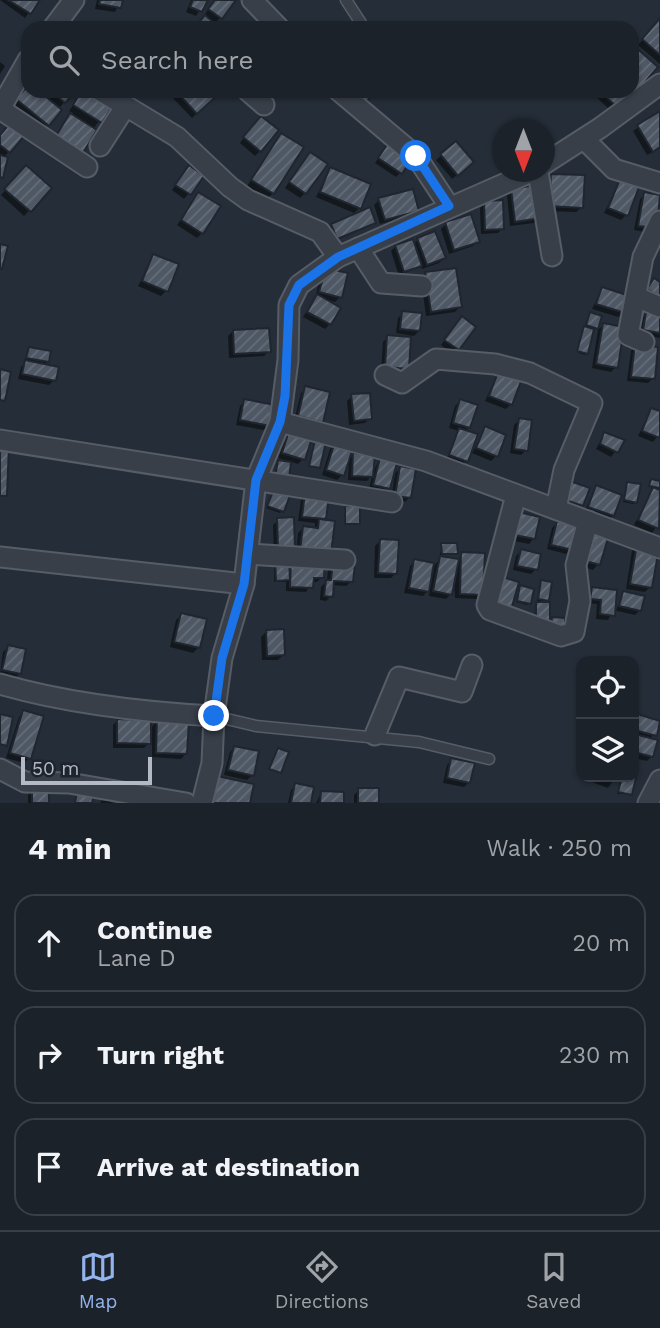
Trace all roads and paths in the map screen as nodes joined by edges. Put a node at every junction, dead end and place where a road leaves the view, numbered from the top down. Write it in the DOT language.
graph roads {
  1 [pos="74,0"];
  2 [pos="251,0"];
  3 [pos="346,0"];
  4 [pos="58,21"];
  5 [pos="268,21"];
  6 [pos="360,21"];
  7 [pos="21,72"];
  8 [pos="660,84"];
  9 [pos="112,98"];
  10 [pos="256,98"];
  11 [pos="347,98"];
  12 [pos="264,105"];
  13 [pos="125,107"];
  14 [pos="584,139"];
  15 [pos="100,146"];
  16 [pos="555,157"];
  17 [pos="87,167"];
  18 [pos="507,182"];
  19 [pos="540,182"];
  20 [pos="660,183"];
  21 [pos="449,206"];
  22 [pos="660,221"];
  23 [pos="358,248"];
  24 [pos="552,256"];
  25 [pos="338,257"];
  26 [pos="422,286"];
  27 [pos="636,297"];
  28 [pos="660,307"];
  29 [pos="644,342"];
  30 [pos="385,375"];
  31 [pos="280,422"];
  32 [pos="0,440"];
  33 [pos="256,480"];
  34 [pos="516,495"];
  35 [pos="392,502"];
  36 [pos="556,509"];
  37 [pos="588,521"];
  38 [pos="660,548"];
  39 [pos="248,554"];
  40 [pos="0,557"];
  41 [pos="345,561"];
  42 [pos="244,584"];
  43 [pos="472,665"];
  44 [pos="0,684"];
  45 [pos="214,716"];
  46 [pos="375,735"];
  47 [pos="489,759"];
  48 [pos="0,769"];
  49 [pos="660,779"];
  50 [pos="186,803"];
  51 [pos="202,803"];
  52 [pos="648,803"];
  1 -- 4 [label="street"];
  2 -- 5 [label="street"];
  3 -- 6 [label="lane"];
  7 -- 17 [label="street"];
  8 -- 14 [label="street"];
  9 -- 13 [label="street"];
  10 -- 12 [label="street"];
  11 -- 21 [label="street"];
  13 -- 15 [label="street"];
  13 -- 25 [label="street"];
  14 -- 16 [label="street"];
  14 -- 20 [label="street"];
  18 -- 21 [label="street"];
  19 -- 24 [label="street"];
  21 -- 23 [label="street"];
  22 -- 27 [label="street"];
  23 -- 25 [label="street"];
  23 -- 26 [label="street"];
  25 -- 31 [label="street"];
  27 -- 28 [label="street"];
  27 -- 29 [label="street"];
  30 -- 36 [label="street"];
  31 -- 33 [label="street"];
  31 -- 34 [label="street"];
  32 -- 33 [label="street"];
  33 -- 35 [label="street"];
  33 -- 39 [label="street"];
  34 -- 36 [label="street"];
  34 -- 37 [label="street"];
  36 -- 37 [label="street"];
  37 -- 38 [label="street"];
  39 -- 41 [label="street"];
  39 -- 42 [label="street"];
  40 -- 42 [label="street"];
  42 -- 45 [label="street"];
  43 -- 46 [label="street"];
  44 -- 45 [label="street"];
  45 -- 46 [label="lane"];
  45 -- 51 [label="street"];
  46 -- 47 [label="lane"];
  48 -- 50 [label="street"];
  49 -- 52 [label="street"];
}
